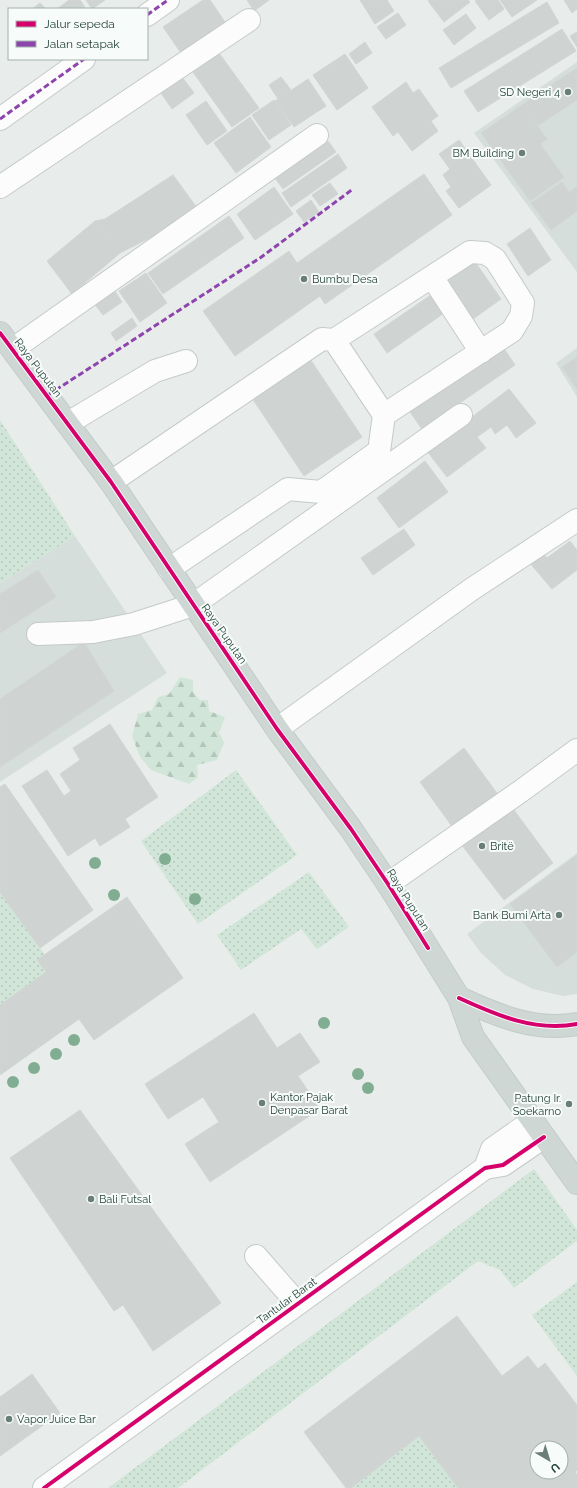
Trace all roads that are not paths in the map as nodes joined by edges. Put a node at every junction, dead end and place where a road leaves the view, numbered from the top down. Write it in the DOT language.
graph roads {
  1 [pos="168,0"];
  2 [pos="148,14"];
  3 [pos="249,20"];
  4 [pos="83,60"];
  5 [pos="0,119"];
  6 [pos="317,135"];
  7 [pos="0,187"];
  8 [pos="432,277"];
  9 [pos="334,340"];
  10 [pos="6,341"];
  11 [pos="481,352"];
  12 [pos="186,361"];
  13 [pos="384,415"];
  14 [pos="461,415"];
  15 [pos="68,423"];
  16 [pos="111,482"];
  17 [pos="577,520"];
  18 [pos="169,569"];
  19 [pos="192,605"];
  20 [pos="38,634"];
  21 [pos="278,729"];
  22 [pos="577,750"];
  23 [pos="388,884"];
  24 [pos="458,998"];
  25 [pos="577,1024"];
  26 [pos="538,1129"];
  27 [pos="577,1183"];
  28 [pos="256,1256"];
  29 [pos="298,1304"];
  30 [pos="44,1488"];
  1 -- 2 [label="street"];
  3 -- 7 [label="street"];
  4 -- 5 [label="street"];
  6 -- 10 [label="street"];
  8 -- 9 [label="street"];
  8 -- 11 [label="street"];
  8 -- 11 [label="street"];
  9 -- 13 [label="street"];
  9 -- 16 [label="street"];
  10 -- 15 [label="main road, Raya Puputan"];
  11 -- 13 [label="street"];
  12 -- 15 [label="street"];
  13 -- 18 [label="street"];
  14 -- 19 [label="street"];
  15 -- 16 [label="main road, Raya Puputan"];
  16 -- 18 [label="main road, Raya Puputan"];
  17 -- 21 [label="street"];
  18 -- 19 [label="main road, Raya Puputan"];
  19 -- 20 [label="street"];
  19 -- 21 [label="main road, Raya Puputan"];
  21 -- 23 [label="main road, Raya Puputan"];
  22 -- 23 [label="street"];
  23 -- 24 [label="main road, Raya Puputan"];
  24 -- 25 [label="main road"];
  24 -- 26 [label="main road, Raya Puputan"];
  26 -- 27 [label="main road, Raya Puputan"];
  26 -- 29 [label="street, Tantular Barat"];
  28 -- 29 [label="street"];
  29 -- 30 [label="street, Tantular Barat"];
}
